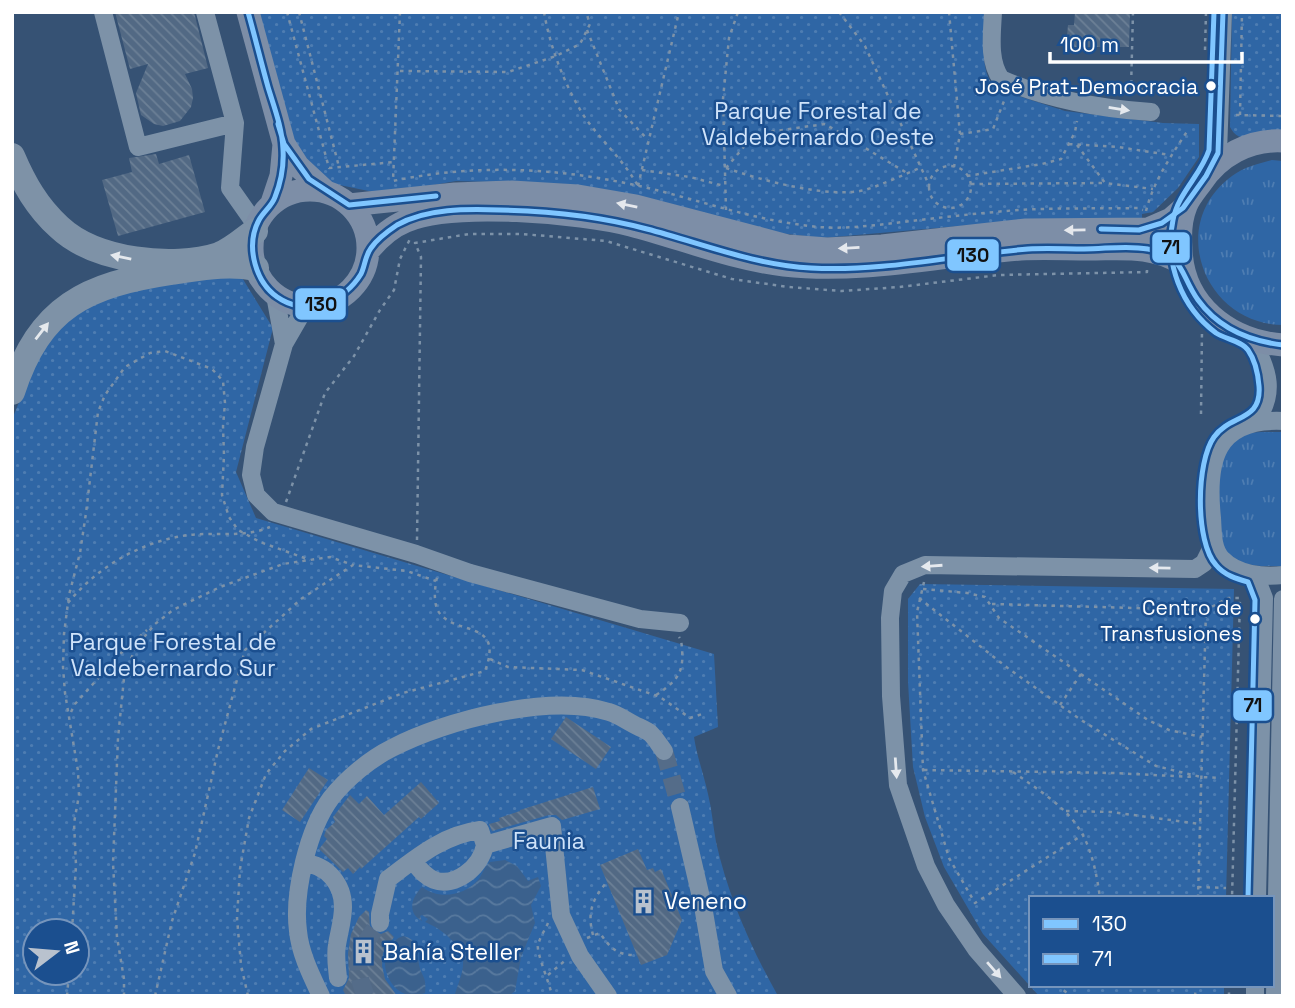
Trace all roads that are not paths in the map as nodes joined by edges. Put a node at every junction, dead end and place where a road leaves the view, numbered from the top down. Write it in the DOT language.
graph roads {
  1 [pos="103,12"];
  2 [pos="205,12"];
  3 [pos="248,12"];
  4 [pos="993,12"];
  5 [pos="1223,12"];
  6 [pos="1151,112"];
  7 [pos="234,123"];
  8 [pos="1283,141"];
  9 [pos="284,144"];
  10 [pos="12,156"];
  11 [pos="1210,168"];
  12 [pos="325,191"];
  13 [pos="233,192"];
  14 [pos="271,204"];
  15 [pos="349,205"];
  16 [pos="1186,206"];
  17 [pos="255,228"];
  18 [pos="369,250"];
  19 [pos="1181,263"];
  20 [pos="256,268"];
  21 [pos="275,295"];
  22 [pos="306,306"];
  23 [pos="1252,341"];
  24 [pos="284,344"];
  25 [pos="1283,345"];
  26 [pos="12,392"];
  27 [pos="1283,421"];
  28 [pos="1254,423"];
  29 [pos="1214,543"];
  30 [pos="1255,575"];
  31 [pos="1283,575"];
  32 [pos="1283,599"];
  33 [pos="674,622"];
  34 [pos="664,751"];
  35 [pos="680,807"];
  36 [pos="485,845"];
  37 [pos="412,861"];
  38 [pos="304,863"];
  39 [pos="1257,896"];
  40 [pos="380,923"];
  41 [pos="338,978"];
  42 [pos="321,996"];
  43 [pos="608,996"];
  44 [pos="728,996"];
  45 [pos="1017,996"];
  46 [pos="1275,996"];
  1 -- 7 [label="street"];
  2 -- 7 [label="street"];
  3 -- 9 [label="main road"];
  4 -- 6 [label="street, one-way"];
  5 -- 11 [label="street"];
  7 -- 13 [label="street"];
  8 -- 11 [label="main road"];
  9 -- 12 [label="main road"];
  9 -- 14 [label="main road"];
  17 -- 10 [label="highway, one-way"];
  11 -- 16 [label="main road"];
  12 -- 14 [label="main road"];
  12 -- 15 [label="main road"];
  13 -- 14 [label="street"];
  13 -- 17 [label="street"];
  14 -- 17 [label="main road"];
  16 -- 15 [label="main road, one-way"];
  15 -- 18 [label="main road"];
  16 -- 19 [label="main road"];
  17 -- 20 [label="main road"];
  18 -- 19 [label="main road"];
  18 -- 22 [label="main road"];
  19 -- 23 [label="main road"];
  20 -- 21 [label="main road"];
  26 -- 20 [label="highway, one-way"];
  21 -- 22 [label="main road"];
  21 -- 24 [label="street"];
  22 -- 24 [label="street"];
  23 -- 25 [label="main road"];
  23 -- 28 [label="street"];
  24 -- 33 [label="street"];
  27 -- 28 [label="street"];
  28 -- 29 [label="street"];
  29 -- 30 [label="street"];
  29 -- 45 [label="street, one-way"];
  30 -- 31 [label="street"];
  30 -- 39 [label="street"];
  32 -- 46 [label="street"];
  34 -- 38 [label="street"];
  35 -- 44 [label="street"];
  36 -- 37 [label="street"];
  36 -- 37 [label="street"];
  36 -- 43 [label="street"];
  37 -- 40 [label="street"];
  38 -- 41 [label="street"];
  38 -- 42 [label="street"];
}
